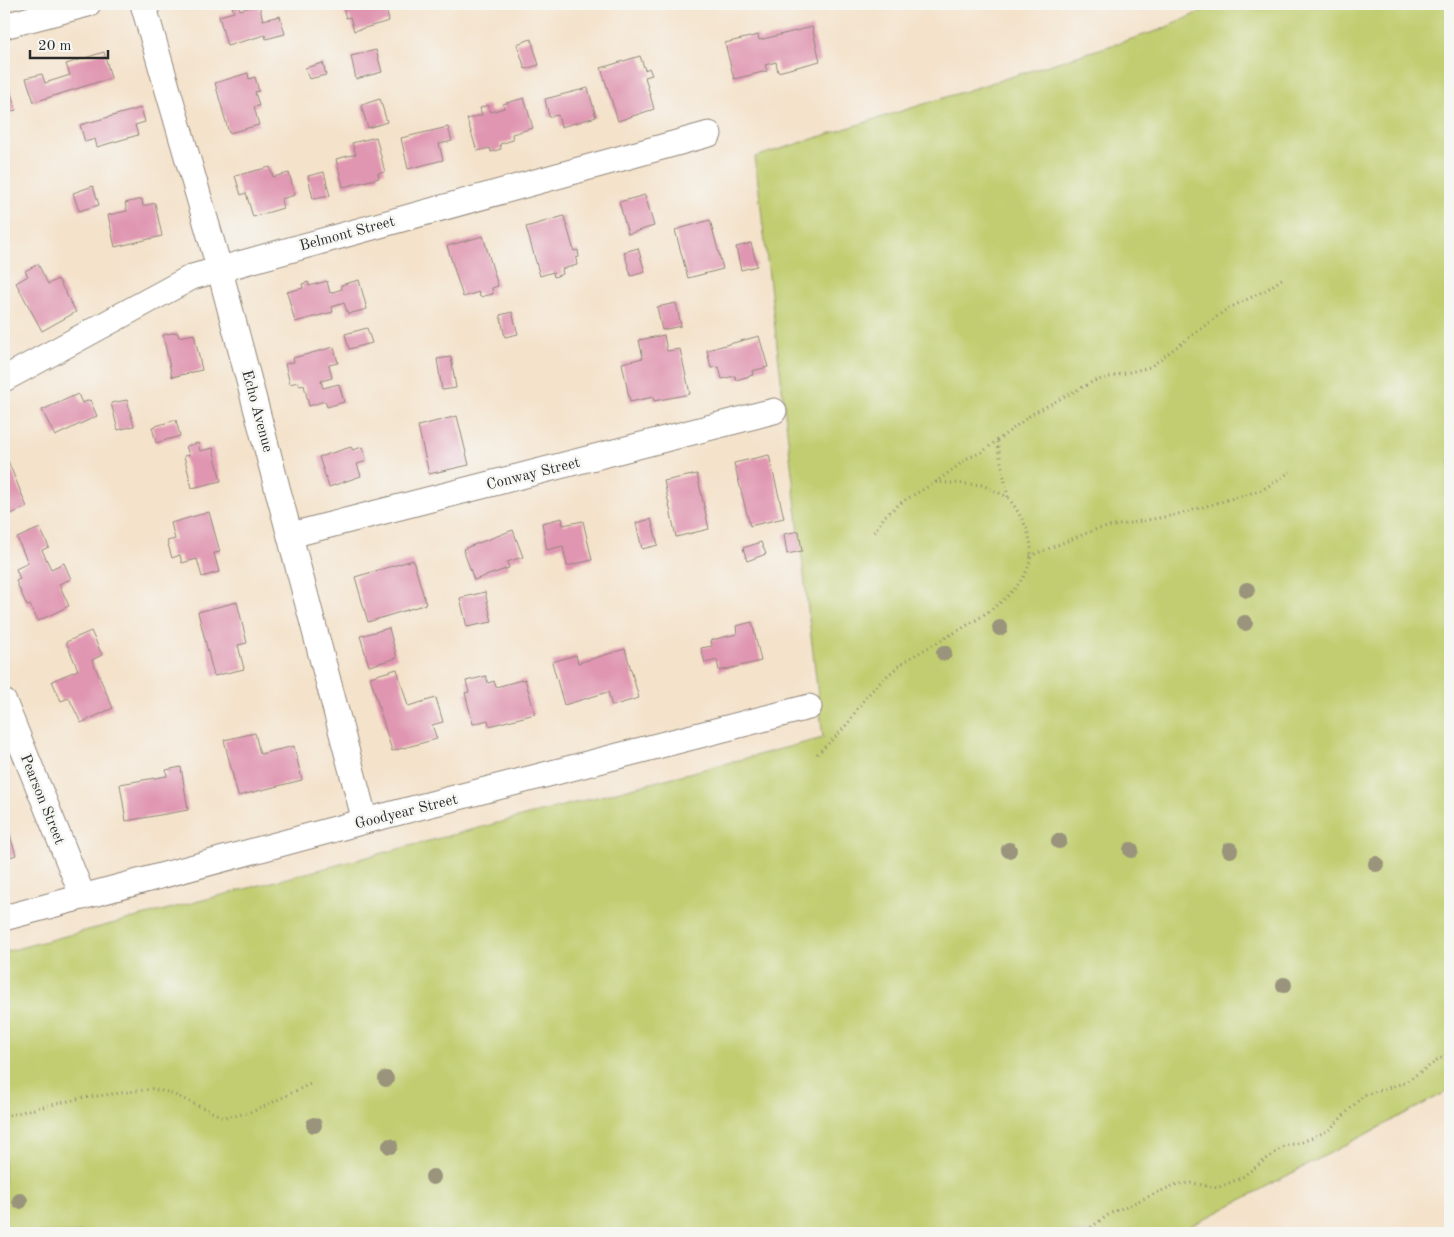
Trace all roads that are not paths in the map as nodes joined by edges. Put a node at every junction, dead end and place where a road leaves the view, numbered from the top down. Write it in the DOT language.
graph roads {
  1 [pos="88,4"];
  2 [pos="143,4"];
  3 [pos="4,26"];
  4 [pos="709,134"];
  5 [pos="219,268"];
  6 [pos="4,379"];
  7 [pos="774,411"];
  8 [pos="291,535"];
  9 [pos="4,702"];
  10 [pos="810,707"];
  11 [pos="365,821"];
  12 [pos="83,897"];
  13 [pos="4,918"];
  1 -- 3 [label="street"];
  2 -- 5 [label="street, Echo Avenue"];
  4 -- 5 [label="street, Belmont Street"];
  5 -- 6 [label="street, Belmont Street"];
  5 -- 8 [label="street, Echo Avenue"];
  7 -- 8 [label="street, Conway Street"];
  8 -- 11 [label="street, Echo Avenue"];
  9 -- 12 [label="street, Pearson Street"];
  10 -- 11 [label="street, Goodyear Street"];
  11 -- 12 [label="street, Goodyear Street"];
  12 -- 13 [label="street, Goodyear Street"];
}
